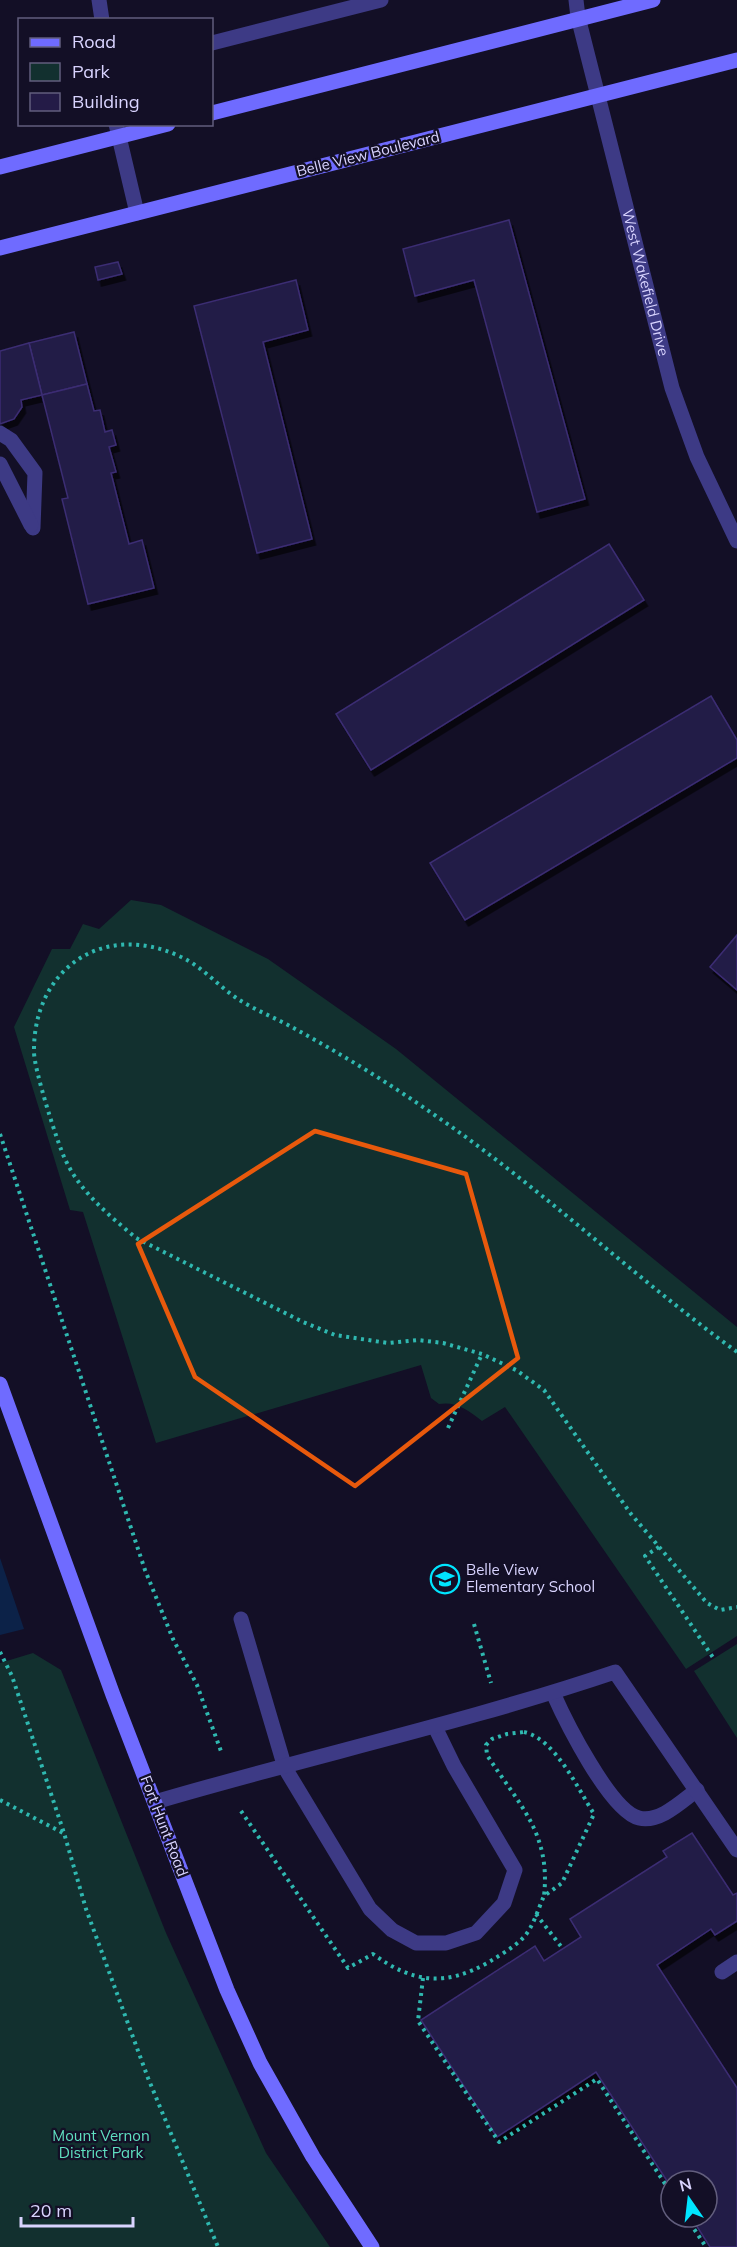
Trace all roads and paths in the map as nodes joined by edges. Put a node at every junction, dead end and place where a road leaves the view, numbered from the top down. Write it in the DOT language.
graph roads {
  1 [pos="99,0"];
  2 [pos="381,0"];
  3 [pos="576,0"];
  4 [pos="653,0"];
  5 [pos="102,18"];
  6 [pos="578,18"];
  7 [pos="213,43"];
  8 [pos="737,60"];
  9 [pos="598,95"];
  10 [pos="213,113"];
  11 [pos="153,126"];
  12 [pos="117,131"];
  13 [pos="0,167"];
  14 [pos="137,213"];
  15 [pos="0,248"];
  16 [pos="0,433"];
  17 [pos="0,464"];
  18 [pos="737,541"];
  19 [pos="0,1134"];
  20 [pos="737,1352"];
  21 [pos="482,1354"];
  22 [pos="0,1384"];
  23 [pos="448,1428"];
  24 [pos="659,1547"];
  25 [pos="737,1607"];
  26 [pos="241,1619"];
  27 [pos="474,1624"];
  28 [pos="0,1652"];
  29 [pos="714,1659"];
  30 [pos="494,1692"];
  31 [pos="552,1693"];
  32 [pos="435,1727"];
  33 [pos="222,1754"];
  34 [pos="285,1768"];
  35 [pos="697,1790"];
  36 [pos="0,1800"];
  37 [pos="155,1802"];
  38 [pos="64,1833"];
  39 [pos="737,1850"];
  40 [pos="546,1872"];
  41 [pos="536,1914"];
  42 [pos="563,1948"];
  43 [pos="737,1962"];
  44 [pos="722,1972"];
  45 [pos="423,1978"];
  46 [pos="659,2175"];
  47 [pos="694,2229"];
  48 [pos="218,2247"];
  49 [pos="372,2247"];
  50 [pos="706,2247"];
  1 -- 5 [label="street"];
  2 -- 7 [label="street"];
  3 -- 6 [label="street, West Wakefield Drive"];
  4 -- 6 [label="main road"];
  6 -- 9 [label="street, West Wakefield Drive"];
  6 -- 10 [label="main road"];
  8 -- 9 [label="main road, Belle View Boulevard"];
  9 -- 14 [label="main road, Belle View Boulevard"];
  9 -- 18 [label="street, West Wakefield Drive"];
  11 -- 12 [label="main road"];
  12 -- 13 [label="main road"];
  12 -- 14 [label="street"];
  14 -- 15 [label="main road, Belle View Boulevard"];
  16 -- 17 [label="street"];
  19 -- 33 [label="path"];
  20 -- 21 [label="path"];
  21 -- 23 [label="path"];
  21 -- 24 [label="path"];
  22 -- 37 [label="main road, Fort Hunt Road"];
  24 -- 25 [label="path"];
  24 -- 29 [label="path"];
  26 -- 34 [label="street"];
  27 -- 30 [label="path"];
  28 -- 38 [label="path"];
  31 -- 32 [label="street"];
  31 -- 35 [label="street"];
  31 -- 35 [label="street"];
  32 -- 34 [label="street"];
  32 -- 34 [label="street"];
  34 -- 37 [label="street"];
  35 -- 39 [label="street"];
  36 -- 38 [label="path"];
  37 -- 49 [label="main road, Fort Hunt Road"];
  38 -- 48 [label="path"];
  40 -- 40 [label="path"];
  41 -- 42 [label="path"];
  43 -- 44 [label="street"];
  45 -- 46 [label="path"];
  47 -- 50 [label="path"];
}
